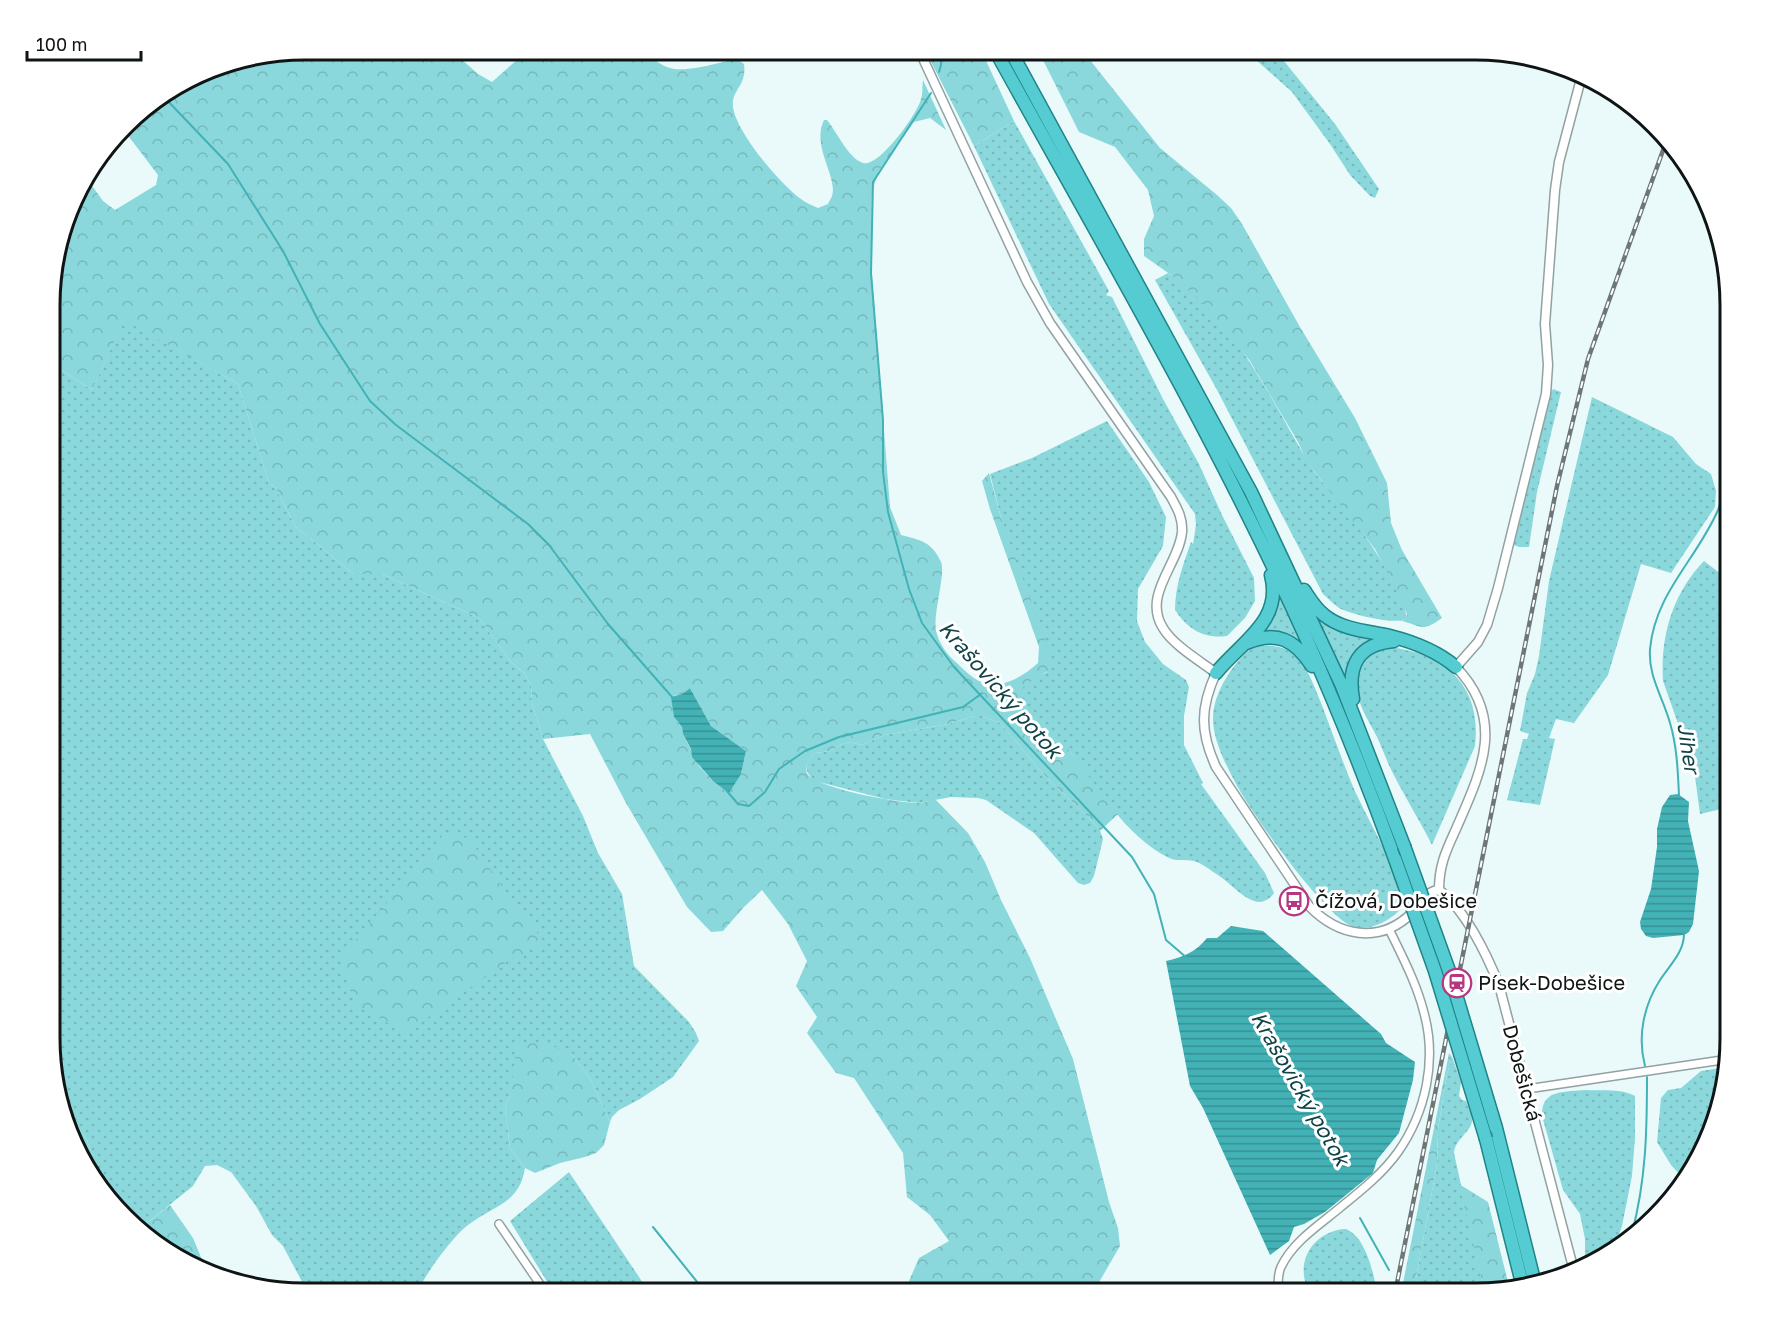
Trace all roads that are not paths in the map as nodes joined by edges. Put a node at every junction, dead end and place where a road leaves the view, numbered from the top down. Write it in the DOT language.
graph roads {
  1 [pos="924,60"];
  2 [pos="1001,60"];
  3 [pos="1015,60"];
  4 [pos="1580,83"];
  5 [pos="1264,550"];
  6 [pos="1280,554"];
  7 [pos="1407,641"];
  8 [pos="1245,644"];
  9 [pos="1456,667"];
  10 [pos="1216,673"];
  11 [pos="1330,695"];
  12 [pos="1357,723"];
  13 [pos="1439,890"];
  14 [pos="1389,929"];
  15 [pos="1719,1061"];
  16 [pos="1527,1089"];
  17 [pos="499,1224"];
  18 [pos="1572,1263"];
  19 [pos="1533,1276"];
  20 [pos="1521,1278"];
  21 [pos="539,1283"];
  22 [pos="1278,1283"];
  1 -- 10 [label="street"];
  2 -- 5 [label="highway"];
  3 -- 6 [label="highway"];
  4 -- 9 [label="street"];
  5 -- 8 [label="highway"];
  5 -- 11 [label="highway"];
  6 -- 7 [label="highway"];
  6 -- 12 [label="highway"];
  7 -- 9 [label="highway"];
  7 -- 12 [label="highway"];
  8 -- 10 [label="highway"];
  8 -- 11 [label="highway"];
  9 -- 13 [label="street"];
  10 -- 14 [label="street"];
  11 -- 20 [label="highway, bridge"];
  12 -- 19 [label="highway, bridge"];
  13 -- 14 [label="street"];
  13 -- 16 [label="street, Dobešická"];
  14 -- 22 [label="street"];
  15 -- 16 [label="street"];
  16 -- 18 [label="street, Dobešická"];
  17 -- 21 [label="street"];
}
